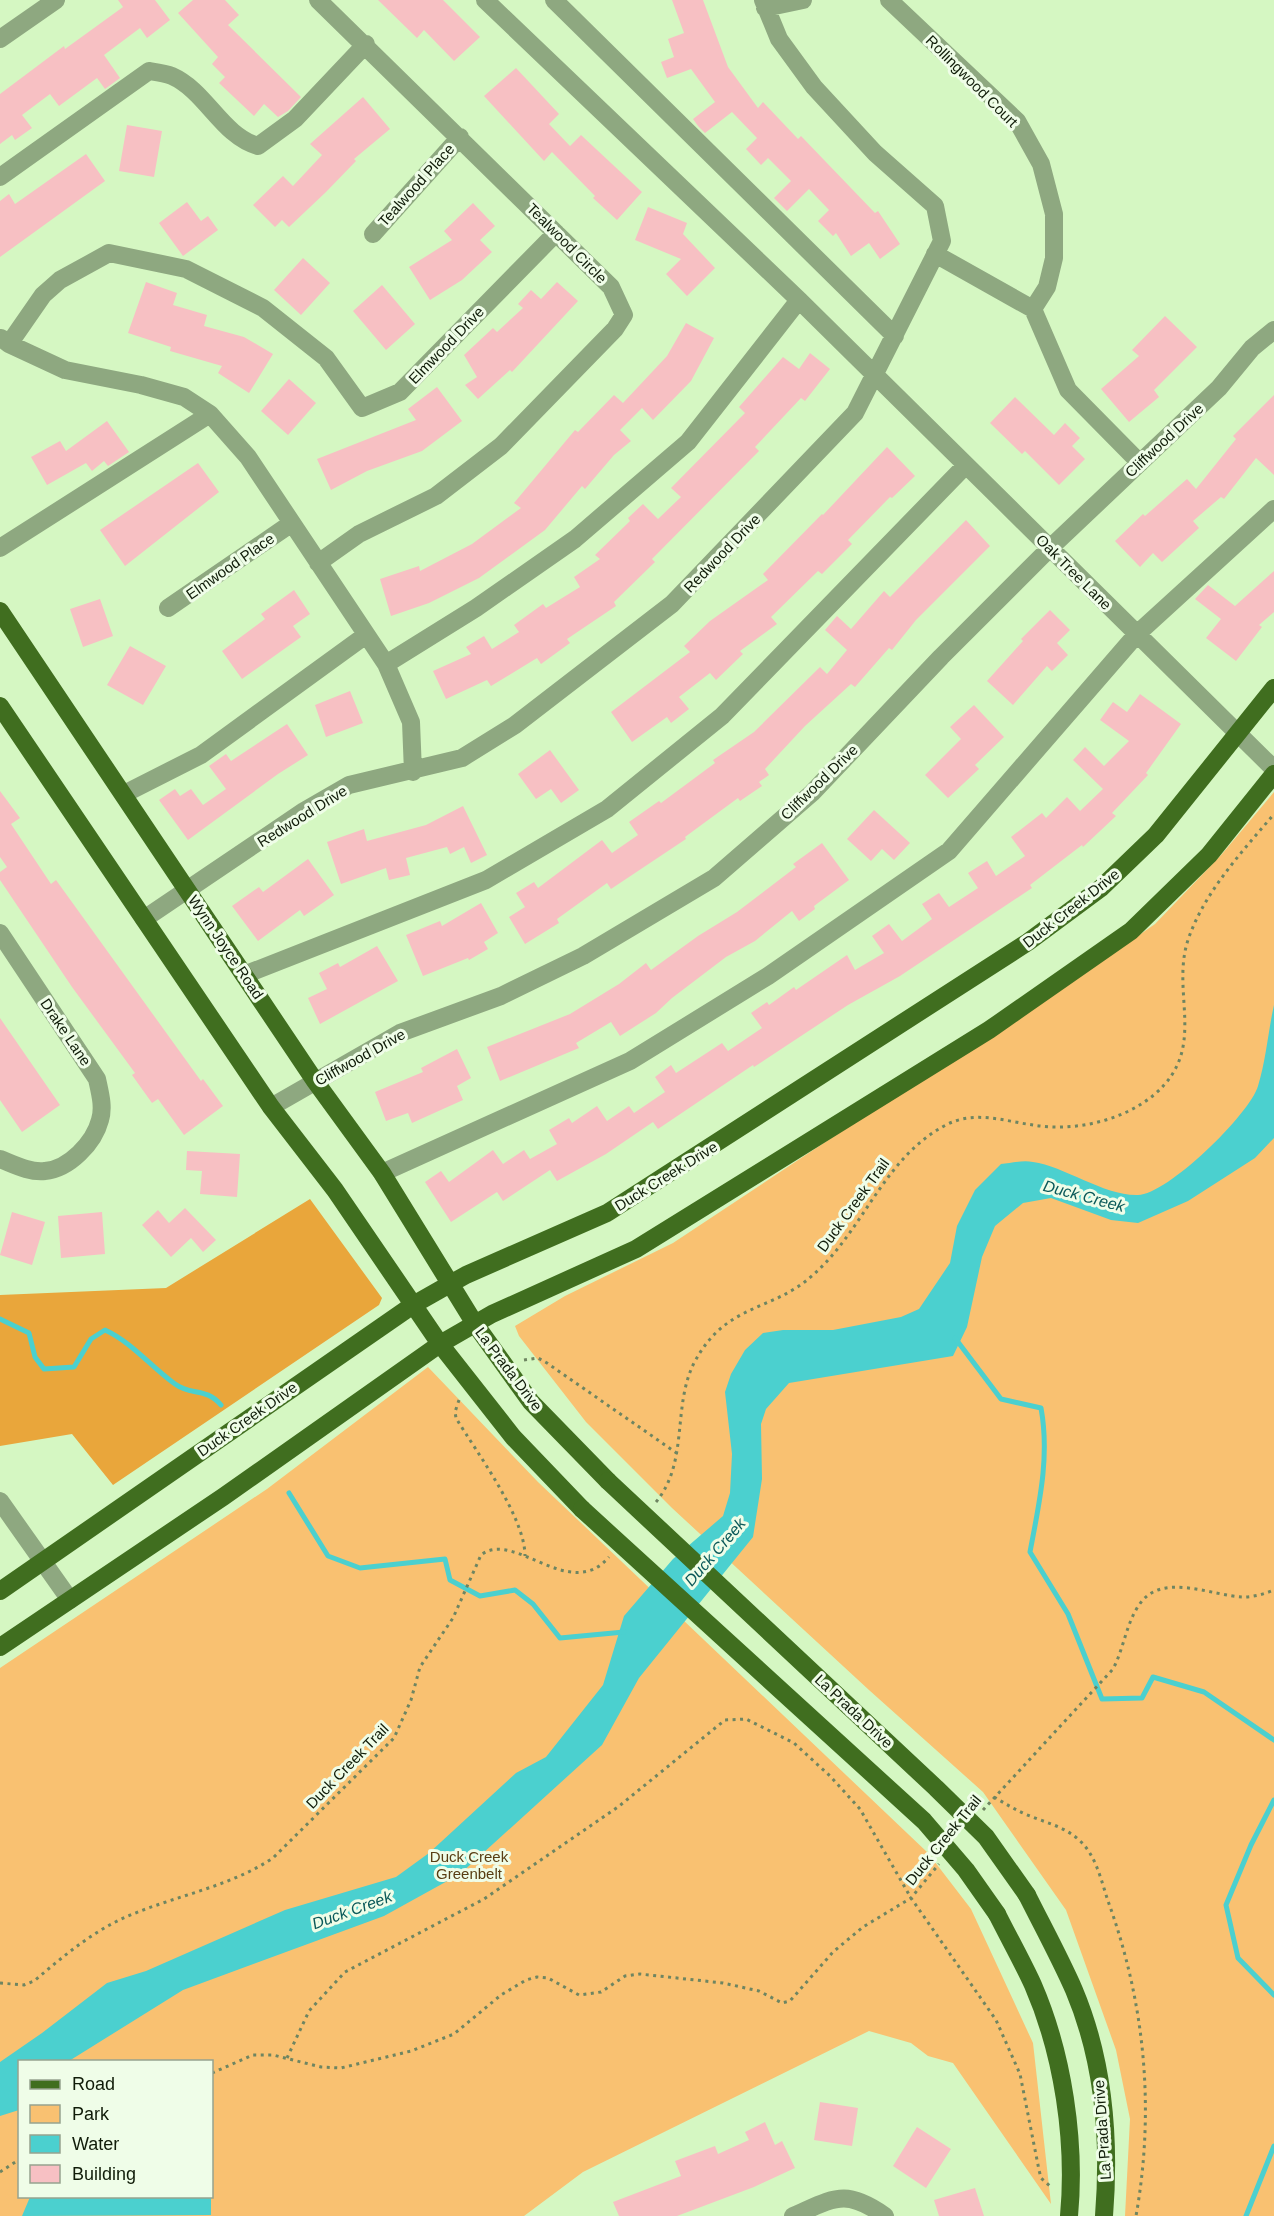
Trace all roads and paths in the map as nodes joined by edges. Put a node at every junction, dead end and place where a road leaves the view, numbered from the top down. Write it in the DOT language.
graph roads {
  1 [pos="56,0"];
  2 [pos="318,0"];
  3 [pos="485,0"];
  4 [pos="554,0"];
  5 [pos="803,0"];
  6 [pos="889,0"];
  7 [pos="764,4"];
  8 [pos="0,39"];
  9 [pos="366,44"];
  10 [pos="460,137"];
  11 [pos="0,177"];
  12 [pos="556,232"];
  13 [pos="373,234"];
  14 [pos="935,254"];
  15 [pos="799,300"];
  16 [pos="1033,309"];
  17 [pos="1274,330"];
  18 [pos="895,336"];
  19 [pos="5,340"];
  20 [pos="876,375"];
  21 [pos="210,414"];
  22 [pos="1140,463"];
  23 [pos="966,465"];
  24 [pos="1274,509"];
  25 [pos="291,523"];
  26 [pos="0,548"];
  27 [pos="1050,548"];
  28 [pos="318,563"];
  29 [pos="168,608"];
  30 [pos="0,611"];
  31 [pos="1137,634"];
  32 [pos="366,635"];
  33 [pos="386,664"];
  34 [pos="1274,688"];
  35 [pos="0,706"];
  36 [pos="1239,735"];
  37 [pos="1274,769"];
  38 [pos="413,772"];
  39 [pos="1274,774"];
  40 [pos="124,794"];
  41 [pos="1274,814"];
  42 [pos="188,890"];
  43 [pos="144,919"];
  44 [pos="0,933"];
  45 [pos="244,975"];
  46 [pos="315,1081"];
  47 [pos="271,1107"];
  48 [pos="0,1159"];
  49 [pos="382,1173"];
  50 [pos="449,1284"];
  51 [pos="412,1305"];
  52 [pos="475,1324"];
  53 [pos="440,1344"];
  54 [pos="522,1360"];
  55 [pos="459,1400"];
  56 [pos="678,1454"];
  57 [pos="0,1501"];
  58 [pos="651,1507"];
  59 [pos="613,1552"];
  60 [pos="525,1556"];
  61 [pos="42,1562"];
  62 [pos="1274,1590"];
  63 [pos="0,1591"];
  64 [pos="70,1600"];
  65 [pos="0,1647"];
  66 [pos="994,1797"];
  67 [pos="979,1815"];
  68 [pos="941,1861"];
  69 [pos="911,1898"];
  70 [pos="0,1983"];
  71 [pos="286,2058"];
  72 [pos="213,2073"];
  73 [pos="18,2160"];
  74 [pos="0,2172"];
  75 [pos="1050,2186"];
  76 [pos="793,2216"];
  77 [pos="885,2216"];
  78 [pos="1069,2216"];
  79 [pos="1104,2216"];
  80 [pos="1136,2216"];
  1 -- 8 [label="street"];
  2 -- 9 [label="street, Tealwood Circle"];
  3 -- 15 [label="street, Oak Tree Lane"];
  4 -- 18 [label="street"];
  5 -- 7 [label="street"];
  6 -- 16 [label="street, Rollingwood Court"];
  7 -- 14 [label="street, Redwood Drive"];
  9 -- 10 [label="street, Tealwood Circle"];
  9 -- 11 [label="street"];
  10 -- 12 [label="street, Tealwood Circle"];
  10 -- 13 [label="street, Tealwood Place"];
  12 -- 19 [label="street, Elmwood Drive"];
  12 -- 28 [label="street, Tealwood Circle"];
  14 -- 16 [label="street"];
  14 -- 18 [label="street, Redwood Drive"];
  15 -- 20 [label="street, Oak Tree Lane"];
  15 -- 33 [label="street"];
  16 -- 22 [label="street"];
  17 -- 22 [label="street, Cliffwood Drive"];
  18 -- 20 [label="street, Redwood Drive"];
  19 -- 21 [label="street, Elmwood Drive"];
  20 -- 23 [label="street, Oak Tree Lane"];
  20 -- 38 [label="street, Redwood Drive"];
  21 -- 25 [label="street, Elmwood Drive"];
  21 -- 26 [label="street"];
  22 -- 27 [label="street, Cliffwood Drive"];
  23 -- 27 [label="street, Oak Tree Lane"];
  23 -- 45 [label="street"];
  24 -- 31 [label="street"];
  25 -- 28 [label="street, Elmwood Drive"];
  25 -- 29 [label="street, Elmwood Place"];
  27 -- 31 [label="street, Oak Tree Lane"];
  27 -- 46 [label="street, Cliffwood Drive"];
  28 -- 32 [label="street, Elmwood Drive"];
  30 -- 40 [label="main road, Wynn Joyce Road"];
  31 -- 36 [label="street, Oak Tree Lane"];
  31 -- 49 [label="street"];
  32 -- 33 [label="street, Elmwood Drive"];
  32 -- 40 [label="street"];
  33 -- 38 [label="street, Elmwood Drive"];
  34 -- 36 [label="main road, Duck Creek Drive"];
  35 -- 43 [label="main road"];
  36 -- 37 [label="street, Oak Tree Lane"];
  36 -- 50 [label="main road, Duck Creek Drive"];
  38 -- 42 [label="street, Redwood Drive"];
  39 -- 52 [label="main road"];
  40 -- 42 [label="main road, Wynn Joyce Road"];
  41 -- 56 [label="path, Duck Creek Trail"];
  42 -- 43 [label="street, Redwood Drive"];
  42 -- 45 [label="main road, Wynn Joyce Road"];
  43 -- 47 [label="main road"];
  44 -- 48 [label="street, Drake Lane"];
  45 -- 46 [label="main road, Wynn Joyce Road"];
  46 -- 47 [label="street, Cliffwood Drive"];
  46 -- 49 [label="main road, Wynn Joyce Road"];
  47 -- 51 [label="main road"];
  49 -- 50 [label="main road, Wynn Joyce Road"];
  50 -- 51 [label="main road, Duck Creek Drive"];
  50 -- 52 [label="main road, La Prada Drive"];
  51 -- 53 [label="main road"];
  51 -- 61 [label="main road, Duck Creek Drive"];
  52 -- 53 [label="main road"];
  52 -- 79 [label="main road, La Prada Drive, bridge"];
  53 -- 64 [label="main road"];
  53 -- 78 [label="main road, bridge"];
  54 -- 56 [label="path"];
  55 -- 60 [label="path"];
  56 -- 58 [label="path, Duck Creek Trail"];
  57 -- 61 [label="street"];
  59 -- 60 [label="path, Duck Creek Trail"];
  60 -- 70 [label="path, Duck Creek Trail"];
  61 -- 63 [label="main road, Duck Creek Drive"];
  61 -- 64 [label="street"];
  62 -- 66 [label="path, Duck Creek Trail"];
  64 -- 65 [label="main road"];
  66 -- 67 [label="path, Duck Creek Trail"];
  66 -- 80 [label="path"];
  68 -- 69 [label="path, Duck Creek Trail"];
  69 -- 71 [label="path, Duck Creek Trail"];
  69 -- 71 [label="path"];
  69 -- 75 [label="path"];
  71 -- 72 [label="path, Duck Creek Trail"];
  73 -- 74 [label="path"];
  76 -- 77 [label="street"];
}
